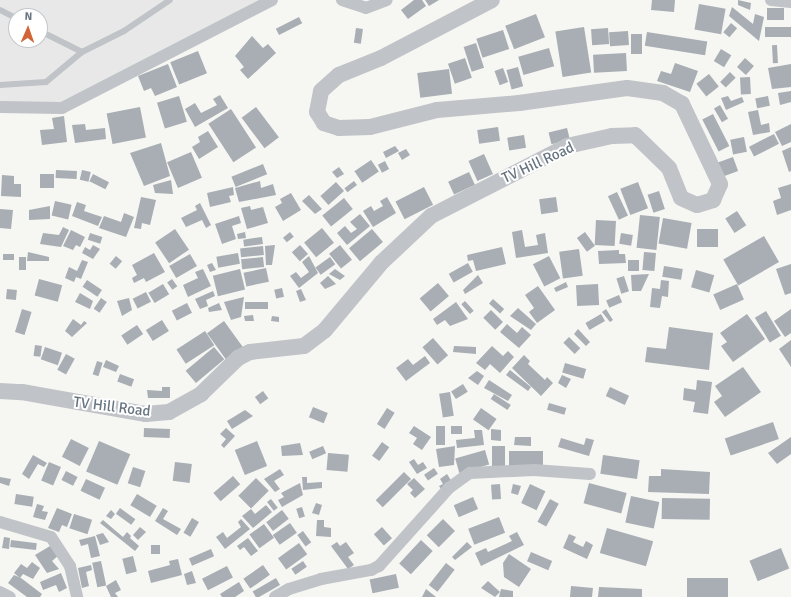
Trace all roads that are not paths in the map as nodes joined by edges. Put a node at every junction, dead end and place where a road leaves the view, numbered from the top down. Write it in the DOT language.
graph roads {
  1 [pos="170,0"];
  2 [pos="272,0"];
  3 [pos="342,0"];
  4 [pos="388,0"];
  5 [pos="492,0"];
  6 [pos="771,0"];
  7 [pos="791,2"];
  8 [pos="48,35"];
  9 [pos="82,52"];
  10 [pos="0,85"];
  11 [pos="0,107"];
  12 [pos="0,391"];
  13 [pos="590,474"];
  14 [pos="0,522"];
  15 [pos="0,592"];
  16 [pos="10,597"];
  17 [pos="76,597"];
  18 [pos="275,597"];
  1 -- 9 [label="lane"];
  2 -- 11 [label="street"];
  3 -- 4 [label="street"];
  5 -- 12 [label="street, TV Hill Road"];
  6 -- 7 [label="street"];
  8 -- 9 [label="lane"];
  9 -- 10 [label="lane"];
  13 -- 18 [label="street"];
  14 -- 17 [label="street"];
  15 -- 16 [label="street"];
}
